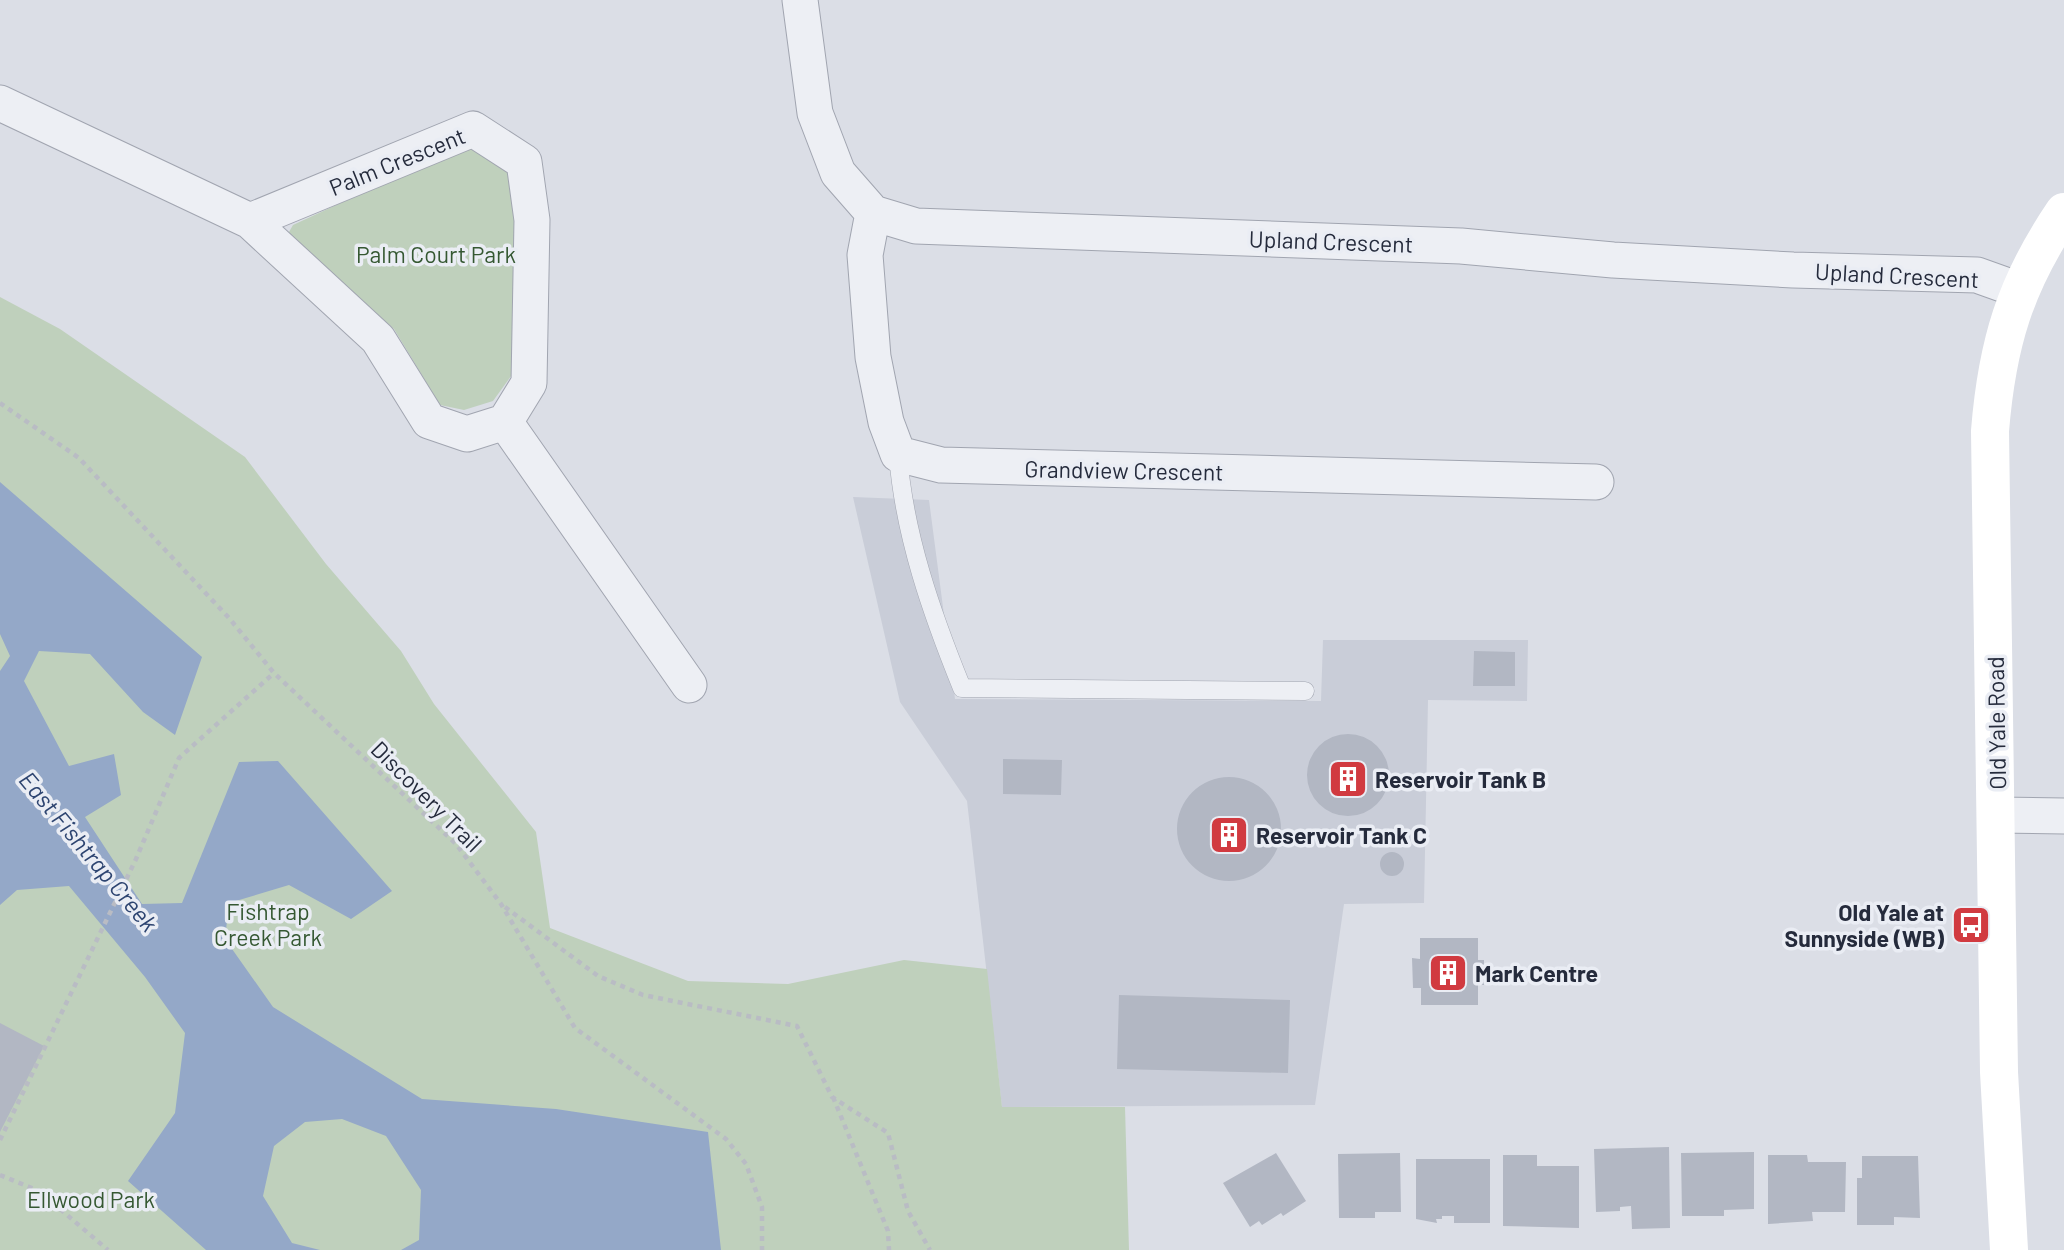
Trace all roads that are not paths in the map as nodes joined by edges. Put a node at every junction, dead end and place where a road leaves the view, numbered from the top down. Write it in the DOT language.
graph roads {
  1 [pos="800,0"];
  2 [pos="0,103"];
  3 [pos="2064,212"];
  4 [pos="873,213"];
  5 [pos="250,221"];
  6 [pos="2019,290"];
  7 [pos="505,422"];
  8 [pos="898,454"];
  9 [pos="1596,482"];
  10 [pos="689,685"];
  11 [pos="1305,691"];
  12 [pos="1997,815"];
  13 [pos="2064,816"];
  14 [pos="2009,1250"];
  1 -- 4 [label="street"];
  2 -- 5 [label="street"];
  3 -- 6 [label="street, Old Yale Road"];
  4 -- 6 [label="street, Upland Crescent"];
  4 -- 8 [label="street"];
  5 -- 7 [label="street"];
  5 -- 7 [label="street, Palm Crescent"];
  6 -- 12 [label="street, Old Yale Road"];
  7 -- 10 [label="street"];
  8 -- 9 [label="street, Grandview Crescent"];
  8 -- 11 [label="lane"];
  12 -- 13 [label="street"];
  12 -- 14 [label="street, Old Yale Road"];
}
